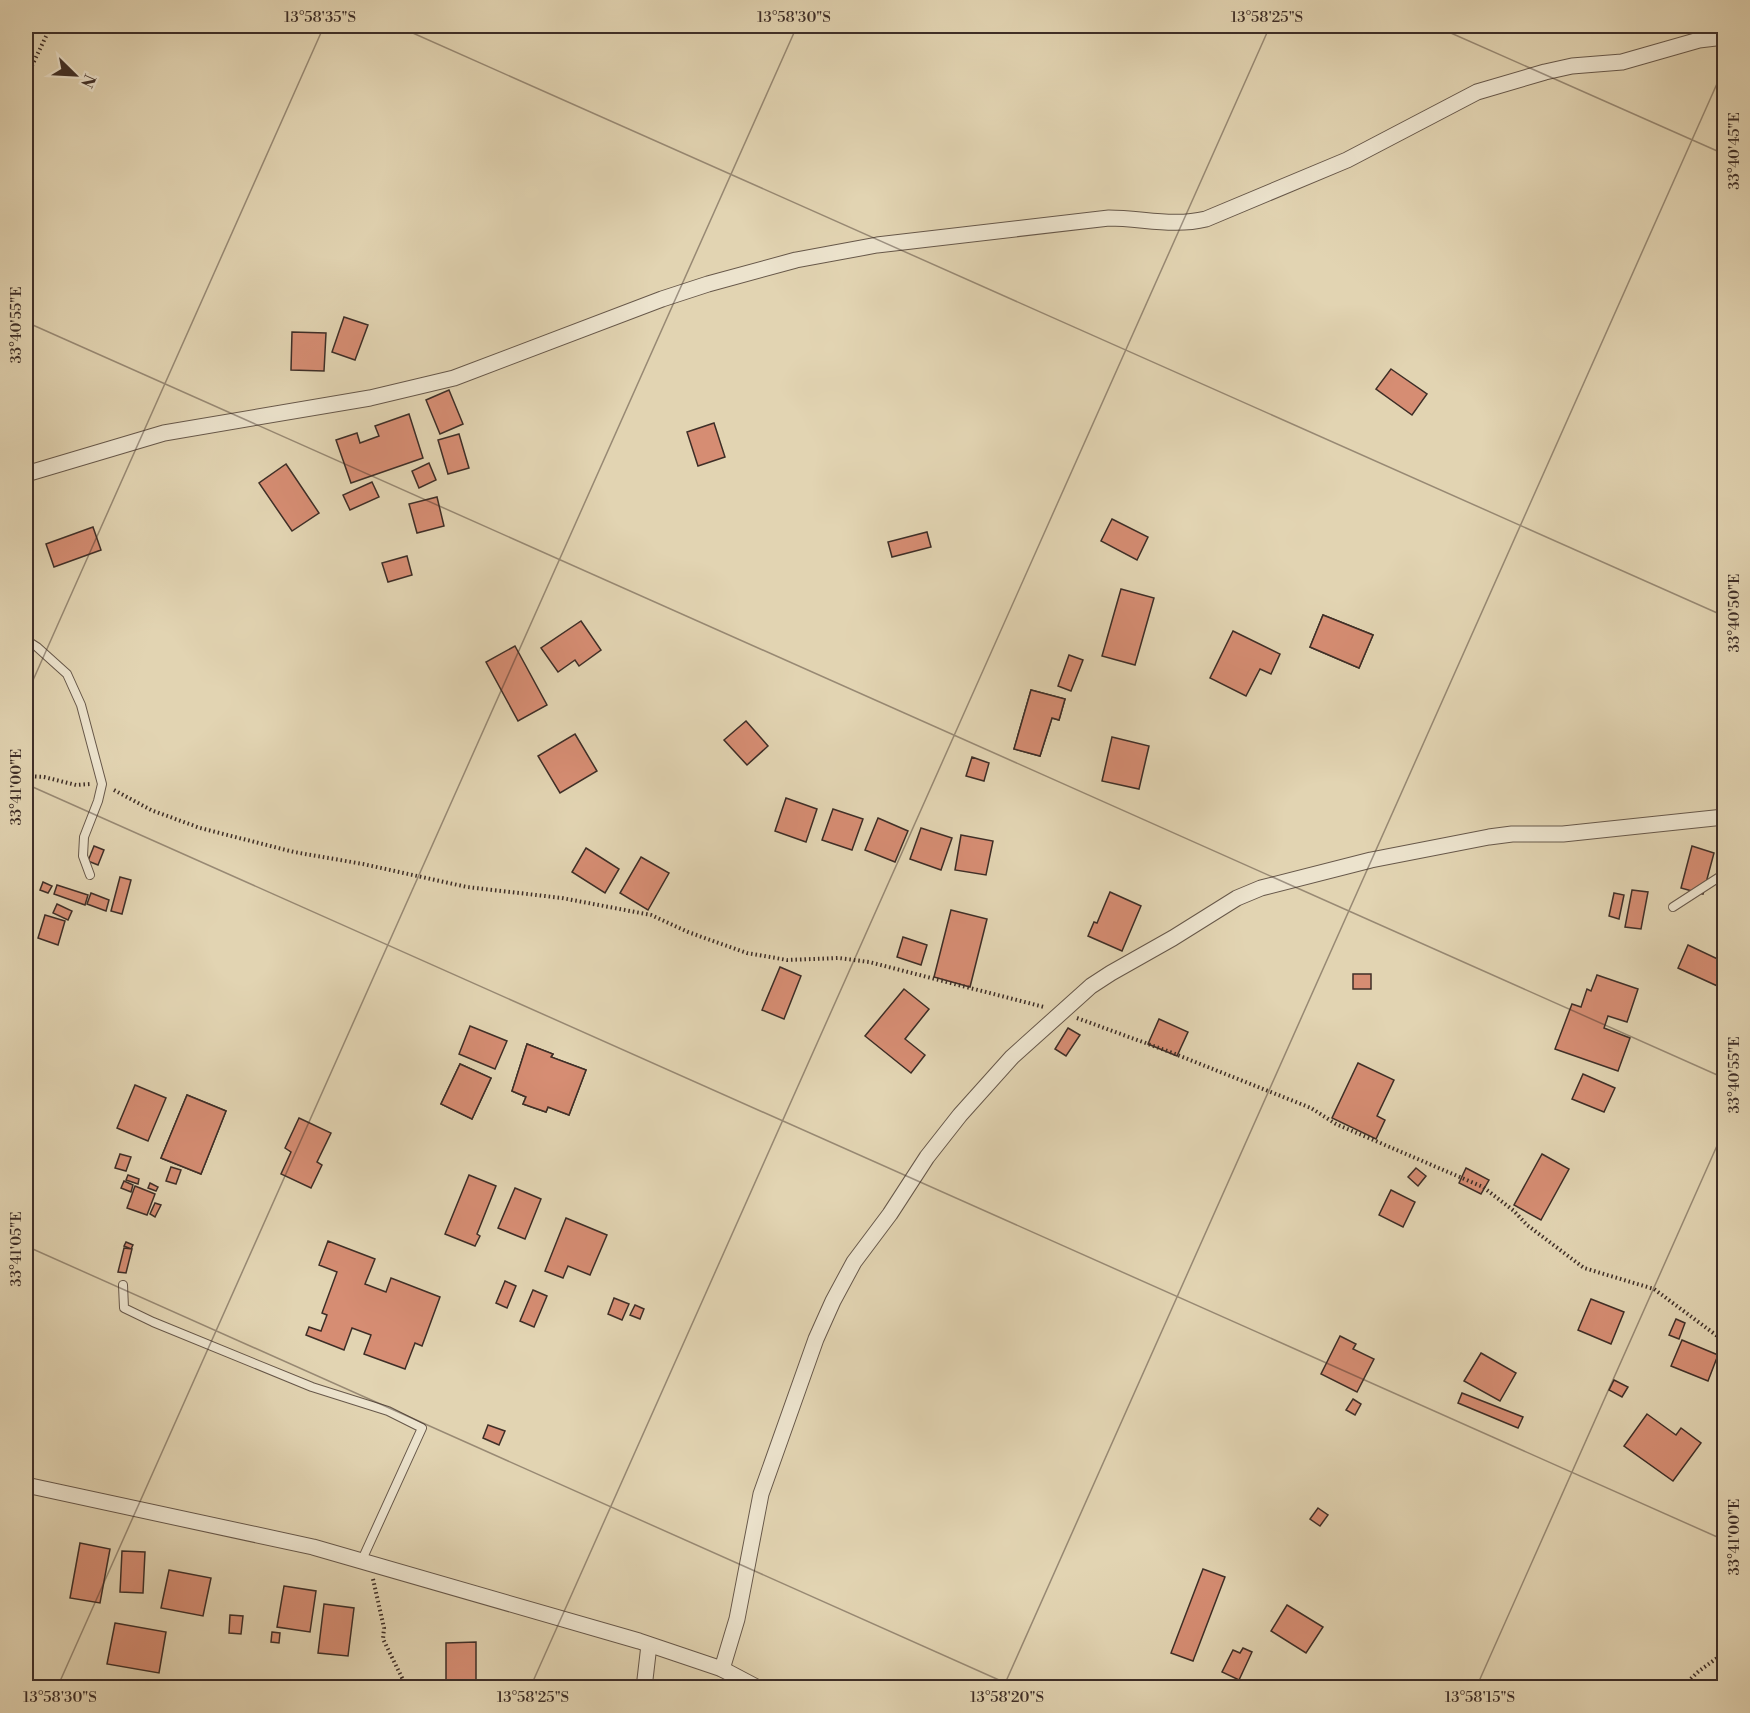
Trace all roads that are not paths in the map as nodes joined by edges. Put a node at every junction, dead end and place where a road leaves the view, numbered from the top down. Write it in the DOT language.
graph roads {
  1 [pos="1725,37"];
  2 [pos="26,474"];
  3 [pos="26,640"];
  4 [pos="1725,817"];
  5 [pos="1725,874"];
  6 [pos="90,875"];
  7 [pos="1672,907"];
  8 [pos="123,1285"];
  9 [pos="26,1485"];
  10 [pos="365,1563"];
  11 [pos="649,1645"];
  12 [pos="722,1669"];
  13 [pos="644,1688"];
  14 [pos="758,1688"];
  1 -- 2 [label="street"];
  3 -- 6 [label="lane"];
  4 -- 12 [label="street"];
  5 -- 7 [label="lane"];
  8 -- 10 [label="lane"];
  9 -- 10 [label="street"];
  10 -- 11 [label="street"];
  11 -- 12 [label="street"];
  11 -- 13 [label="street"];
  12 -- 14 [label="street"];
}
